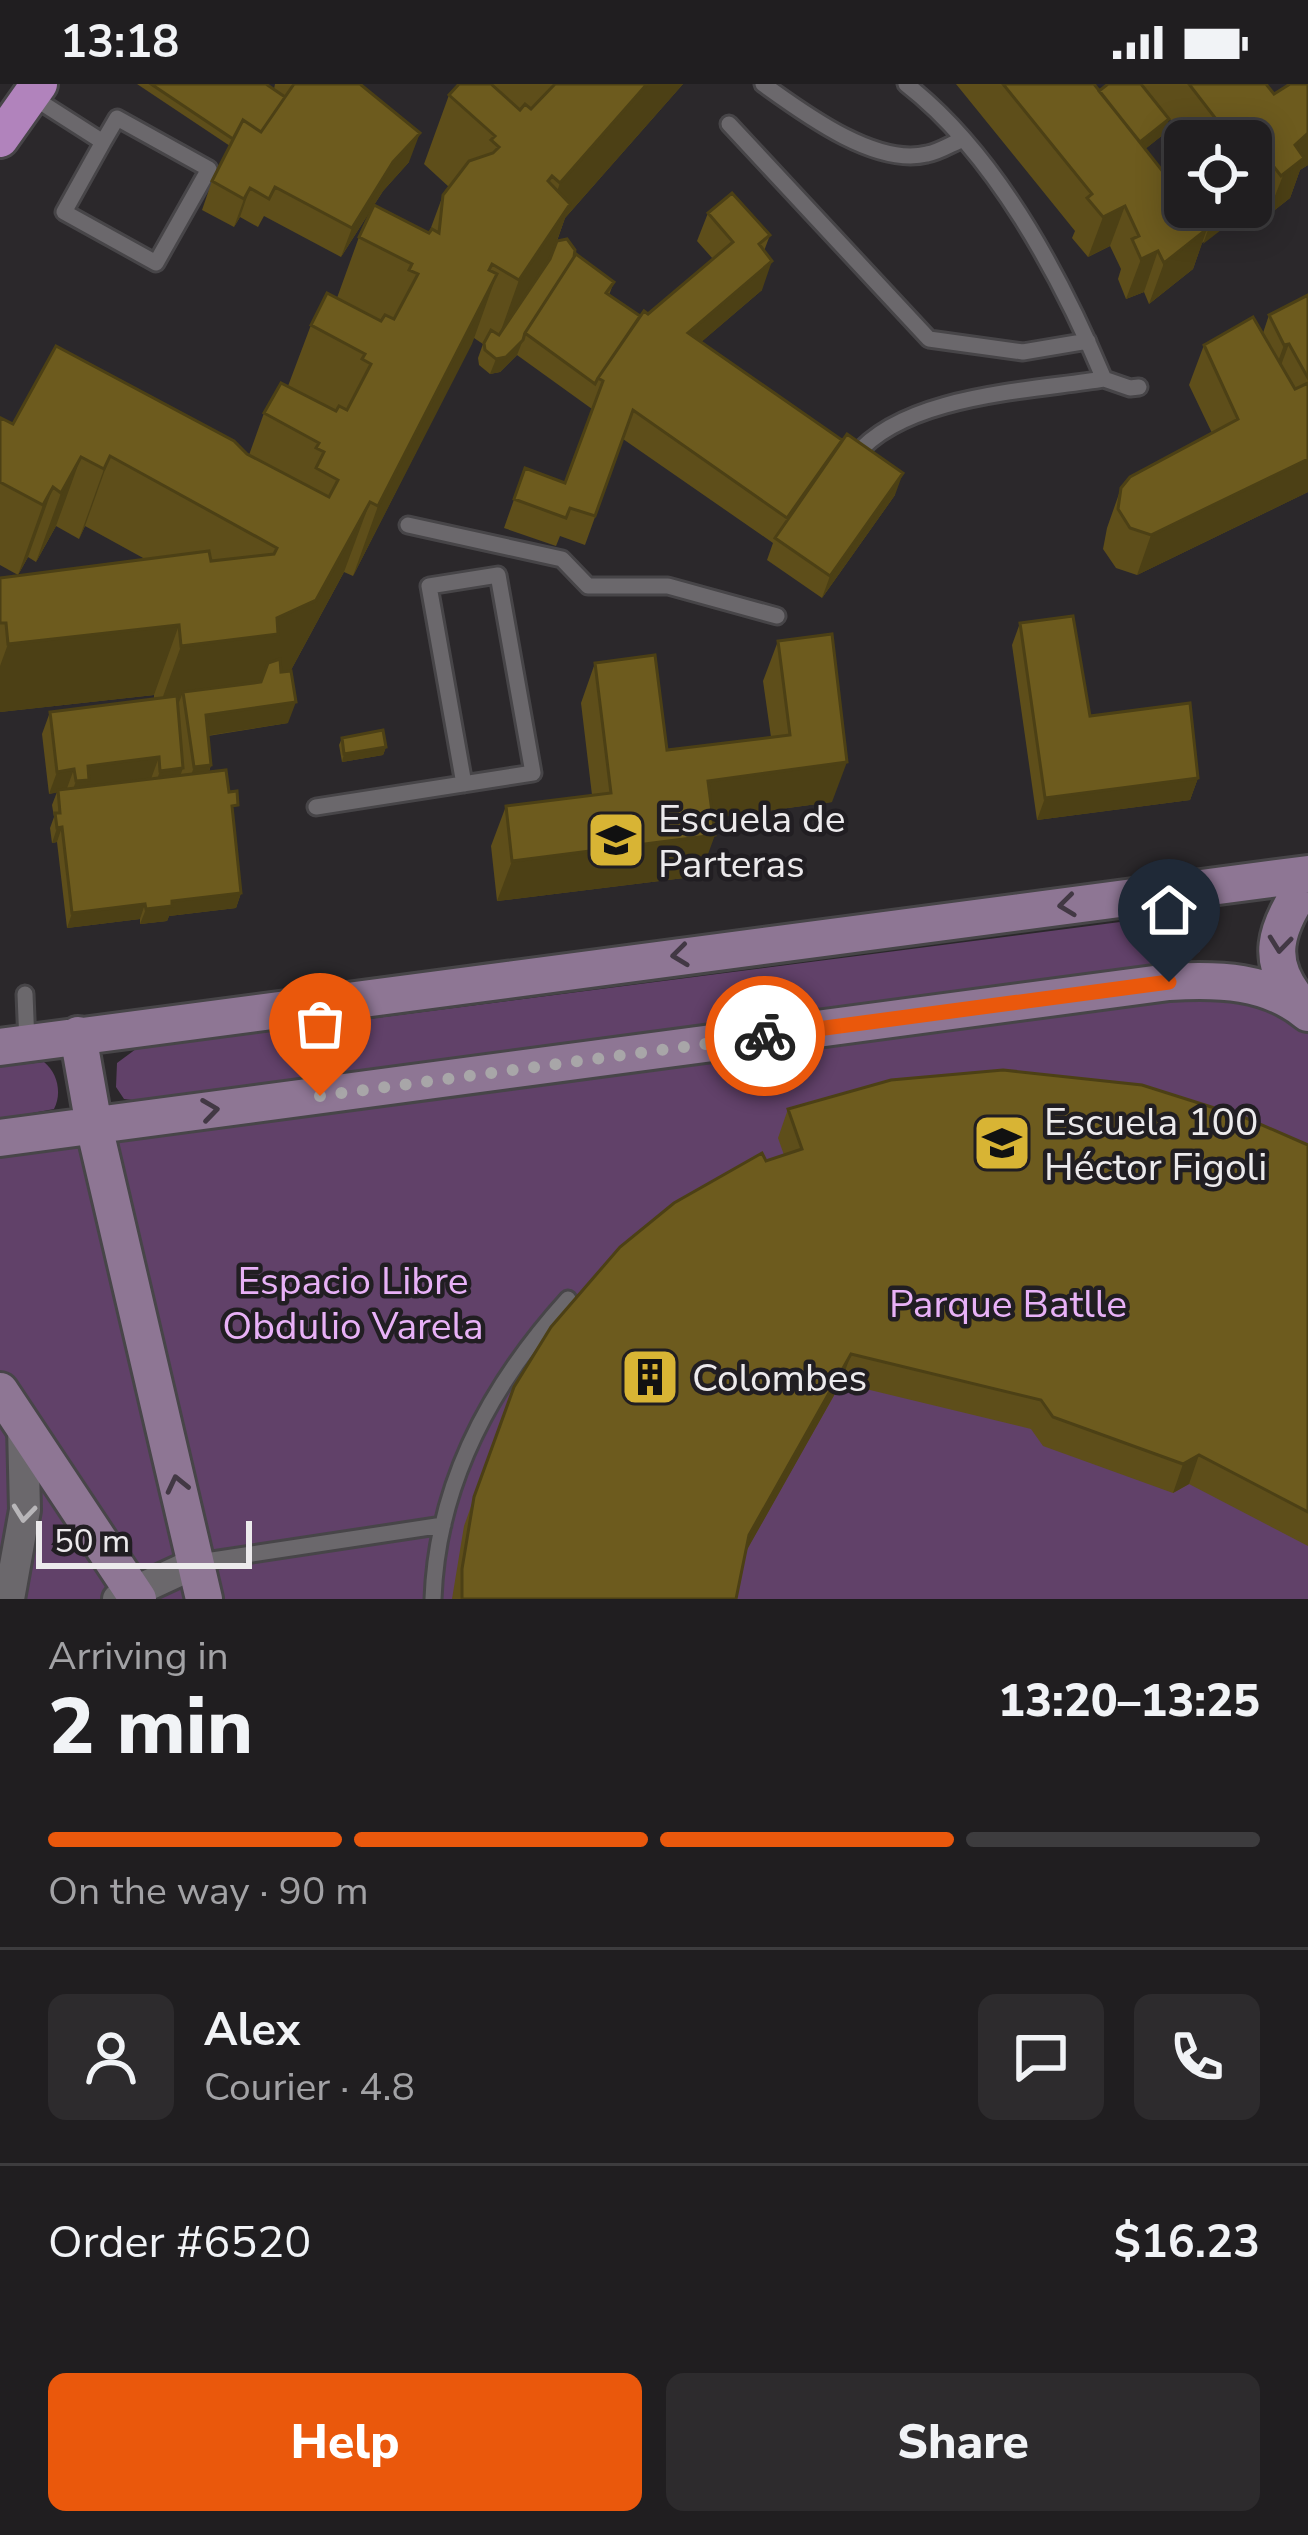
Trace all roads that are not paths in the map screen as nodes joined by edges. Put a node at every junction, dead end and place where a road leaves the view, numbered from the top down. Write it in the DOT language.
graph roads {
  1 [pos="763,84"];
  2 [pos="906,84"];
  3 [pos="35,90"];
  4 [pos="729,124"];
  5 [pos="962,139"];
  6 [pos="0,140"];
  7 [pos="103,142"];
  8 [pos="1088,340"];
  9 [pos="1104,379"];
  10 [pos="1139,386"];
  11 [pos="855,456"];
  12 [pos="408,526"];
  13 [pos="777,616"];
  14 [pos="464,784"];
  15 [pos="316,807"];
  16 [pos="1308,877"];
  17 [pos="25,994"];
  18 [pos="1306,1011"];
  19 [pos="78,1036"];
  20 [pos="14,1045"];
  21 [pos="94,1126"];
  22 [pos="0,1138"];
  23 [pos="568,1299"];
  24 [pos="0,1391"];
  25 [pos="23,1426"];
  26 [pos="443,1525"];
  27 [pos="201,1590"];
  28 [pos="130,1596"];
  29 [pos="9,1599"];
  30 [pos="433,1599"];
  1 -- 5 [label="lane"];
  2 -- 5 [label="lane"];
  3 -- 6 [label="main road"];
  3 -- 7 [label="lane"];
  4 -- 8 [label="lane"];
  5 -- 8 [label="lane"];
  7 -- 7 [label="lane"];
  8 -- 9 [label="lane"];
  9 -- 10 [label="lane"];
  9 -- 11 [label="lane"];
  12 -- 13 [label="lane"];
  14 -- 14 [label="lane"];
  14 -- 15 [label="lane"];
  16 -- 18 [label="street, one-way"];
  16 -- 19 [label="street, one-way"];
  17 -- 20 [label="lane"];
  21 -- 18 [label="street, one-way"];
  19 -- 20 [label="street"];
  19 -- 21 [label="street"];
  21 -- 22 [label="street"];
  27 -- 21 [label="street, one-way"];
  23 -- 26 [label="lane"];
  24 -- 25 [label="street"];
  25 -- 28 [label="street"];
  25 -- 29 [label="street, one-way"];
  26 -- 27 [label="lane"];
  26 -- 30 [label="lane"];
  27 -- 28 [label="street"];
}
